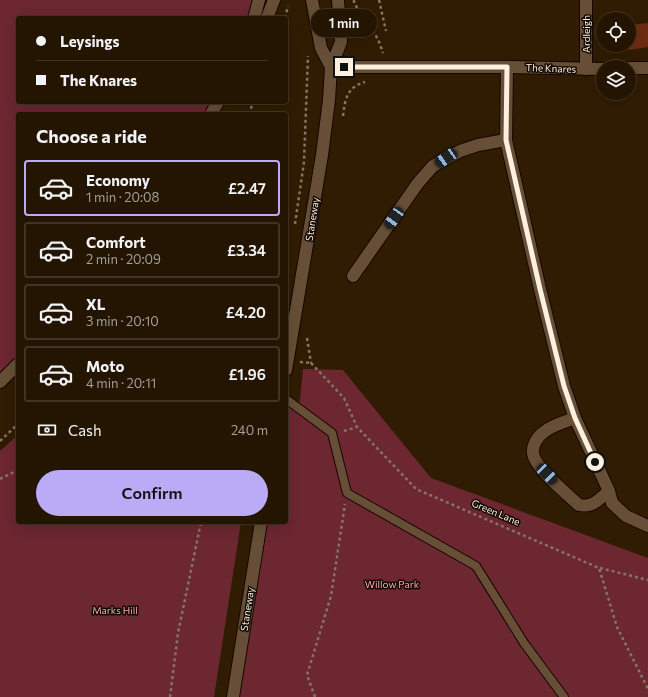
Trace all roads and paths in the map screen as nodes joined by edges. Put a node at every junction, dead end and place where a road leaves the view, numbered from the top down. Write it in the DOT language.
graph roads {
  1 [pos="259,0"];
  2 [pos="274,0"];
  3 [pos="312,0"];
  4 [pos="338,0"];
  5 [pos="354,0"];
  6 [pos="379,0"];
  7 [pos="586,0"];
  8 [pos="289,3"];
  9 [pos="255,16"];
  10 [pos="268,16"];
  11 [pos="286,16"];
  12 [pos="386,31"];
  13 [pos="308,52"];
  14 [pos="331,67"];
  15 [pos="384,67"];
  16 [pos="507,67"];
  17 [pos="636,68"];
  18 [pos="648,68"];
  19 [pos="586,69"];
  20 [pos="596,69"];
  21 [pos="368,81"];
  22 [pos="342,120"];
  23 [pos="506,140"];
  24 [pos="294,227"];
  25 [pos="353,276"];
  26 [pos="307,332"];
  27 [pos="288,358"];
  28 [pos="16,366"];
  29 [pos="0,382"];
  30 [pos="288,401"];
  31 [pos="575,418"];
  32 [pos="16,426"];
  33 [pos="0,442"];
  34 [pos="16,471"];
  35 [pos="0,480"];
  36 [pos="609,491"];
  37 [pos="347,494"];
  38 [pos="201,524"];
  39 [pos="261,524"];
  40 [pos="648,526"];
  41 [pos="599,568"];
  42 [pos="648,580"];
  43 [pos="648,689"];
  44 [pos="170,697"];
  45 [pos="233,697"];
  46 [pos="315,697"];
  47 [pos="564,697"];
  1 -- 9 [label="street"];
  2 -- 10 [label="street"];
  3 -- 14 [label="street"];
  4 -- 14 [label="street, Staneway"];
  5 -- 15 [label="path"];
  6 -- 12 [label="path"];
  7 -- 19 [label="street, Ardleigh"];
  8 -- 11 [label="path"];
  13 -- 24 [label="path"];
  14 -- 15 [label="street, The Knares"];
  14 -- 27 [label="street, Staneway"];
  15 -- 16 [label="street, The Knares"];
  16 -- 19 [label="street, The Knares"];
  16 -- 23 [label="street"];
  17 -- 18 [label="street"];
  19 -- 20 [label="street, The Knares"];
  21 -- 22 [label="path"];
  23 -- 25 [label="street"];
  23 -- 31 [label="street"];
  26 -- 41 [label="path, Green Lane"];
  28 -- 29 [label="street"];
  30 -- 37 [label="lane"];
  31 -- 36 [label="street"];
  31 -- 36 [label="street"];
  32 -- 33 [label="path"];
  34 -- 35 [label="path"];
  36 -- 40 [label="street"];
  37 -- 46 [label="path"];
  37 -- 47 [label="lane"];
  38 -- 44 [label="path"];
  39 -- 45 [label="street, Staneway"];
  41 -- 42 [label="path, Green Lane"];
  41 -- 43 [label="path"];
}
